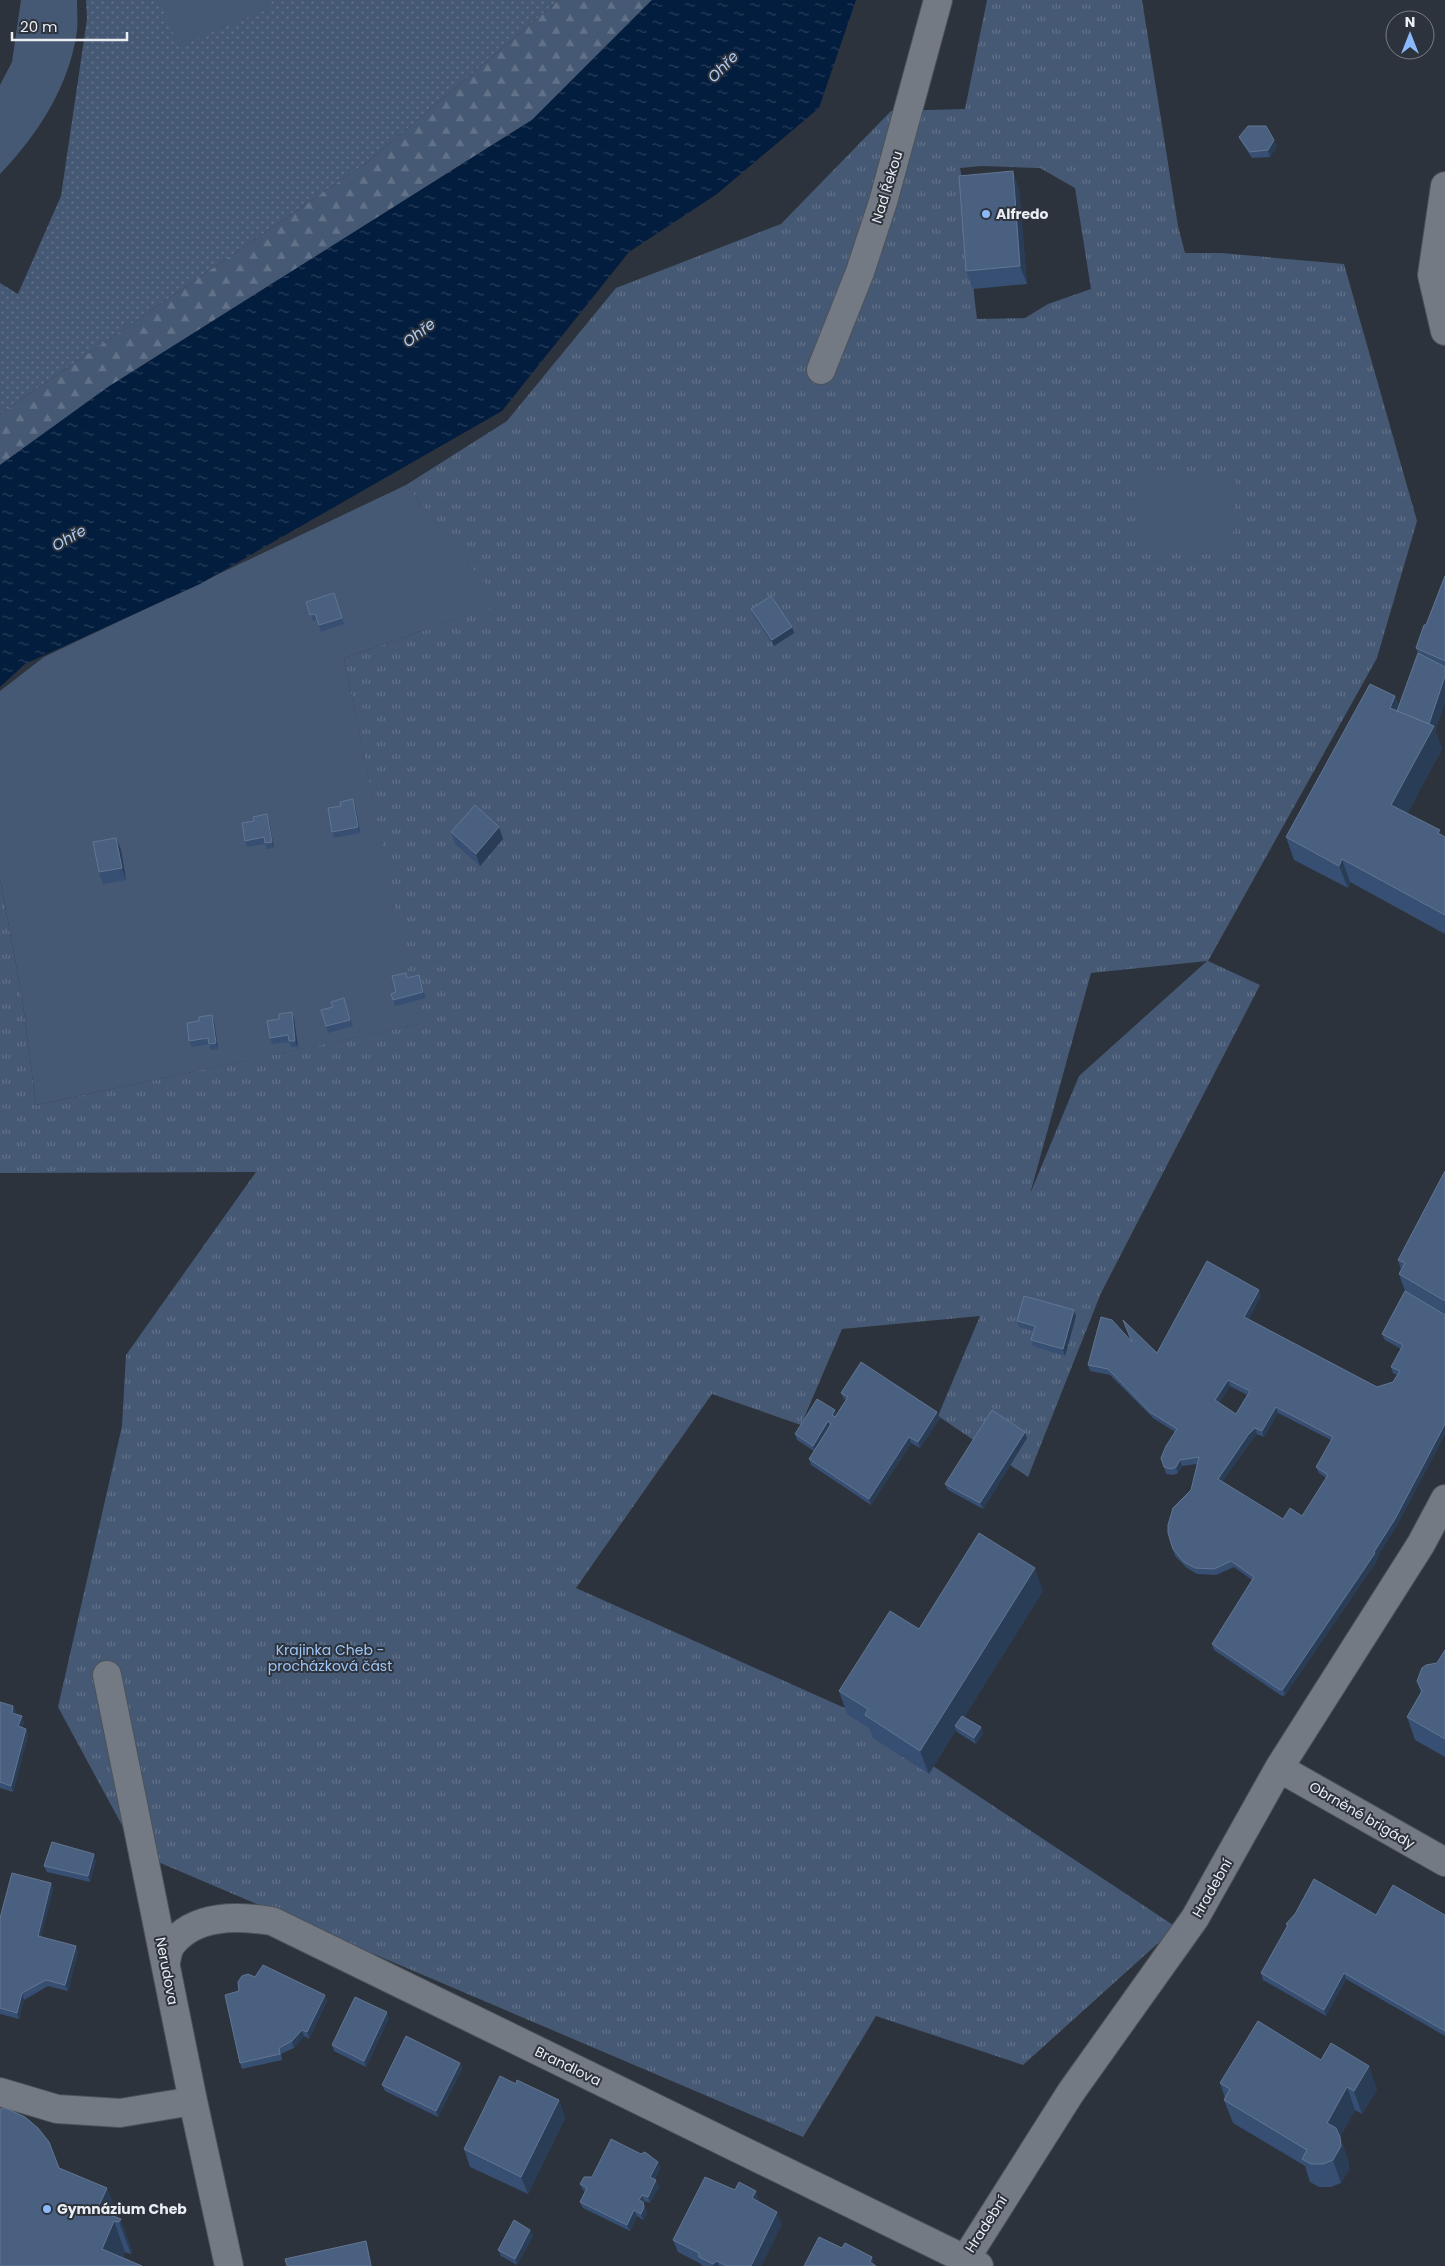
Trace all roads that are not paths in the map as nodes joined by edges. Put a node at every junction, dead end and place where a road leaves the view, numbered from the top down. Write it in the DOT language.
graph roads {
  1 [pos="938,0"];
  2 [pos="1445,186"];
  3 [pos="1445,331"];
  4 [pos="821,370"];
  5 [pos="1445,1499"];
  6 [pos="107,1675"];
  7 [pos="1279,1768"];
  8 [pos="1445,1862"];
  9 [pos="166,1962"];
  10 [pos="0,2092"];
  11 [pos="193,2102"];
  12 [pos="968,2264"];
  13 [pos="229,2266"];
  1 -- 4 [label="street, Nad Řekou"];
  2 -- 3 [label="street"];
  5 -- 7 [label="street, Hradební"];
  6 -- 9 [label="street, Nerudova"];
  7 -- 8 [label="street, Obrněné brigády"];
  7 -- 12 [label="street, Hradební"];
  9 -- 11 [label="street, Nerudova"];
  9 -- 12 [label="street, Brandlova"];
  10 -- 11 [label="street"];
  11 -- 13 [label="street, Nerudova"];
}
